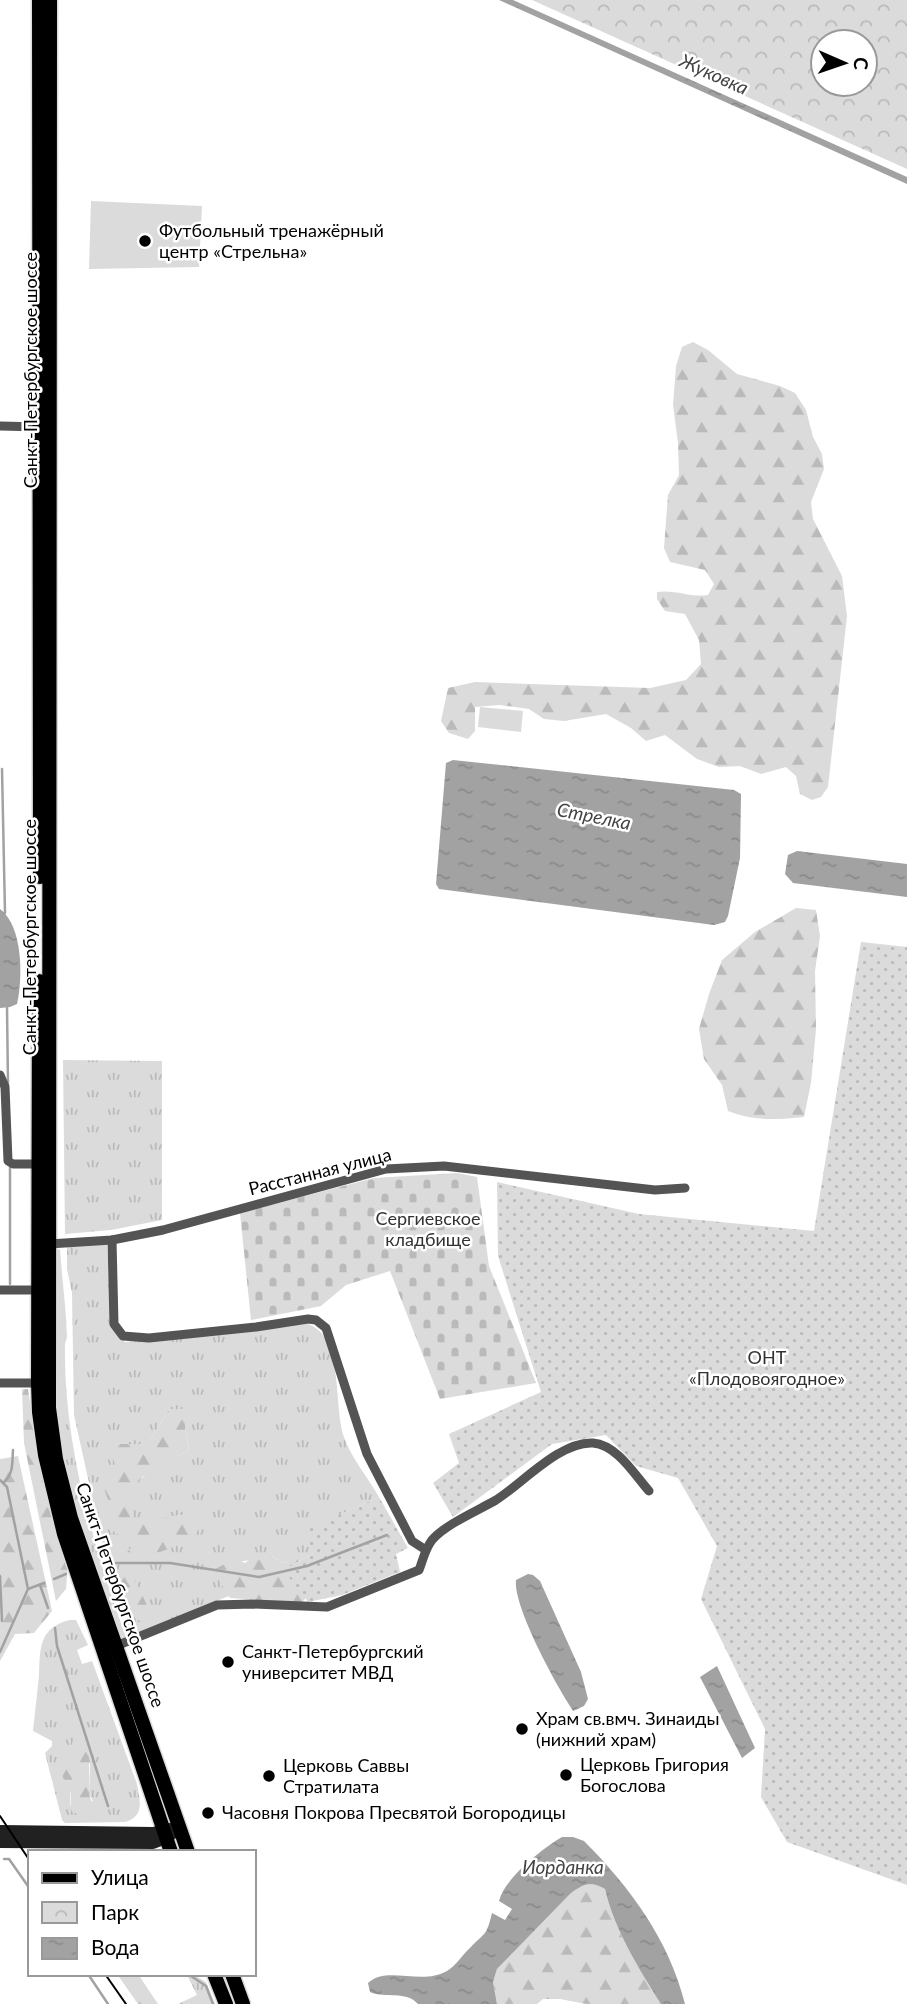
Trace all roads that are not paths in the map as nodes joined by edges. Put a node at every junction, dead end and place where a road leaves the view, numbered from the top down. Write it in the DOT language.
graph roads {
  1 [pos="39,0"];
  2 [pos="50,0"];
  3 [pos="0,426"];
  4 [pos="41,427"];
  5 [pos="0,1075"];
  6 [pos="38,1164"];
  7 [pos="685,1188"];
  8 [pos="112,1240"];
  9 [pos="49,1244"];
  10 [pos="0,1290"];
  11 [pos="39,1290"];
  12 [pos="0,1383"];
  13 [pos="38,1383"];
  14 [pos="649,1491"];
  15 [pos="426,1550"];
  16 [pos="116,1646"];
  17 [pos="180,1828"];
  18 [pos="0,1831"];
  19 [pos="167,1840"];
  20 [pos="0,1842"];
  21 [pos="187,1850"];
  22 [pos="215,1976"];
  23 [pos="233,1976"];
  24 [pos="226,2004"];
  25 [pos="243,2004"];
  1 -- 4 [label="main road, Санкт-Петербургское шоссе"];
  2 -- 9 [label="main road, Санкт-Петербургское шоссе"];
  3 -- 4 [label="street"];
  4 -- 6 [label="main road, Санкт-Петербургское шоссе"];
  5 -- 6 [label="street"];
  6 -- 11 [label="main road, Санкт-Петербургское шоссе"];
  7 -- 8 [label="street, Расстанная улица"];
  8 -- 9 [label="street, Расстанная улица"];
  8 -- 15 [label="street"];
  9 -- 16 [label="main road, Санкт-Петербургское шоссе"];
  10 -- 11 [label="street"];
  11 -- 13 [label="main road, Санкт-Петербургское шоссе"];
  12 -- 13 [label="street"];
  13 -- 19 [label="main road, Санкт-Петербургское шоссе"];
  14 -- 15 [label="street"];
  15 -- 16 [label="street"];
  16 -- 17 [label="main road, Санкт-Петербургское шоссе"];
  17 -- 19 [label="main road"];
  17 -- 21 [label="main road, Санкт-Петербургское шоссе"];
  18 -- 19 [label="main road"];
  19 -- 20 [label="main road"];
  22 -- 24 [label="main road"];
  23 -- 25 [label="main road"];
}
